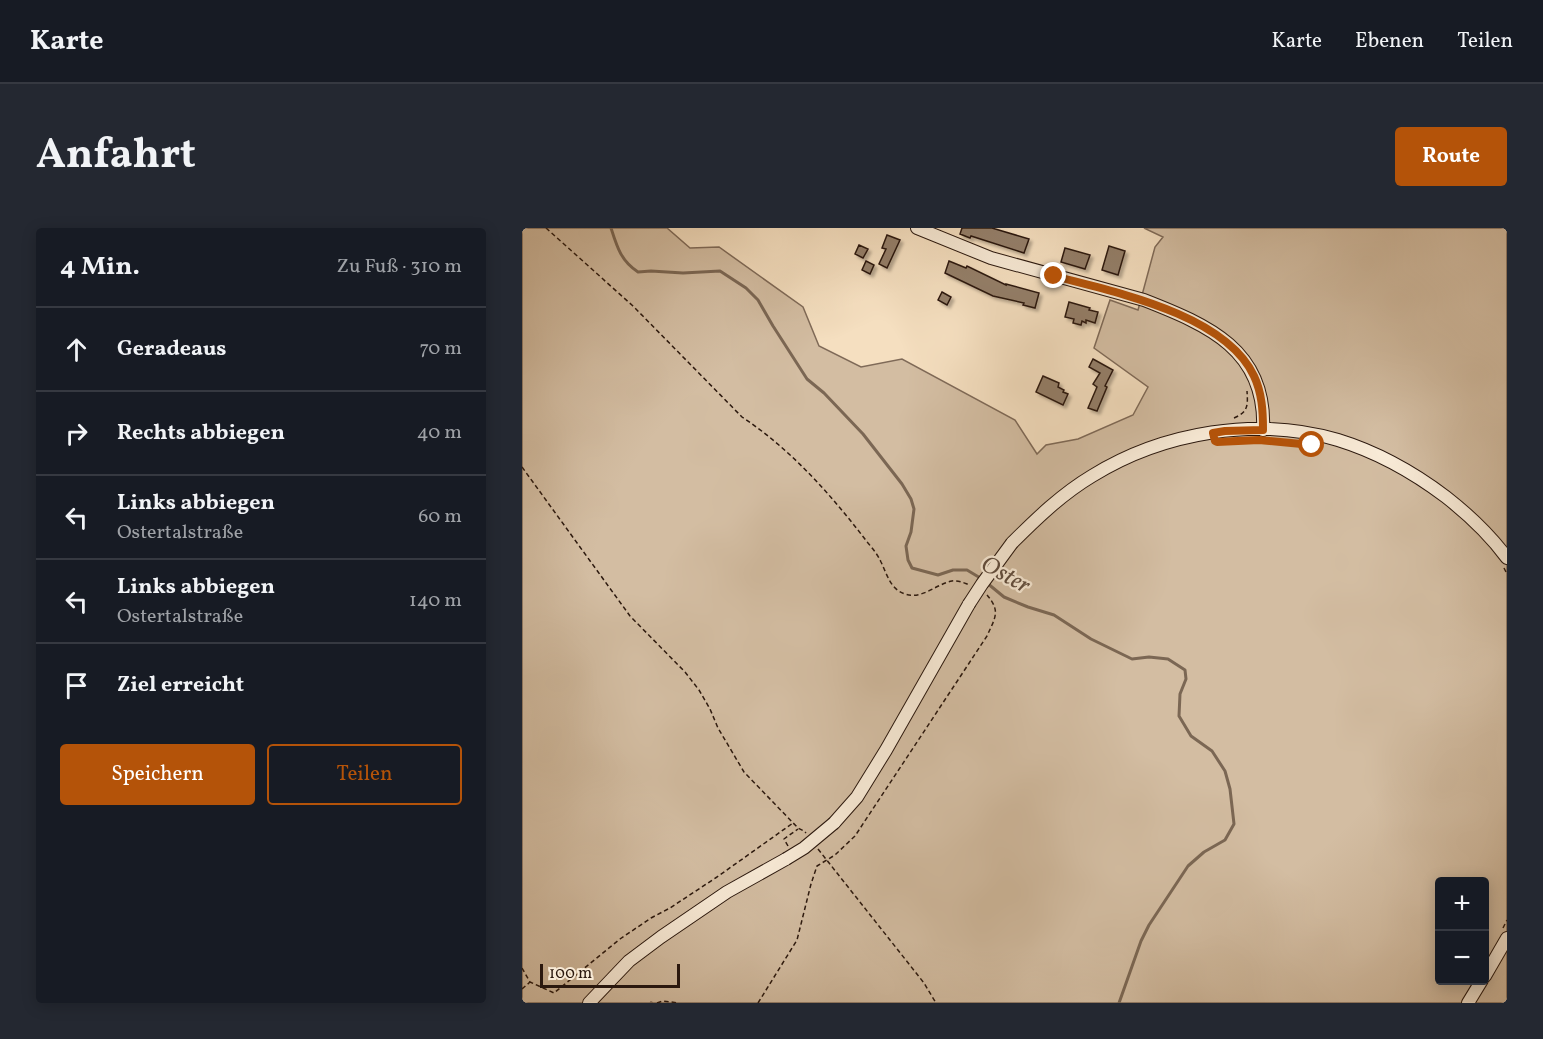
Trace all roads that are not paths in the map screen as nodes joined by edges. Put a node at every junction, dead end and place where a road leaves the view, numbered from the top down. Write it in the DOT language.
graph roads {
  1 [pos="917,228"];
  2 [pos="1263,430"];
  3 [pos="1505,563"];
  4 [pos="1507,938"];
  5 [pos="1489,969"];
  6 [pos="1479,985"];
  7 [pos="589,1003"];
  8 [pos="1468,1003"];
  1 -- 2 [label="main road"];
  2 -- 3 [label="main road"];
  2 -- 7 [label="main road, bridge"];
  4 -- 5 [label="main road"];
  6 -- 8 [label="main road"];
}
